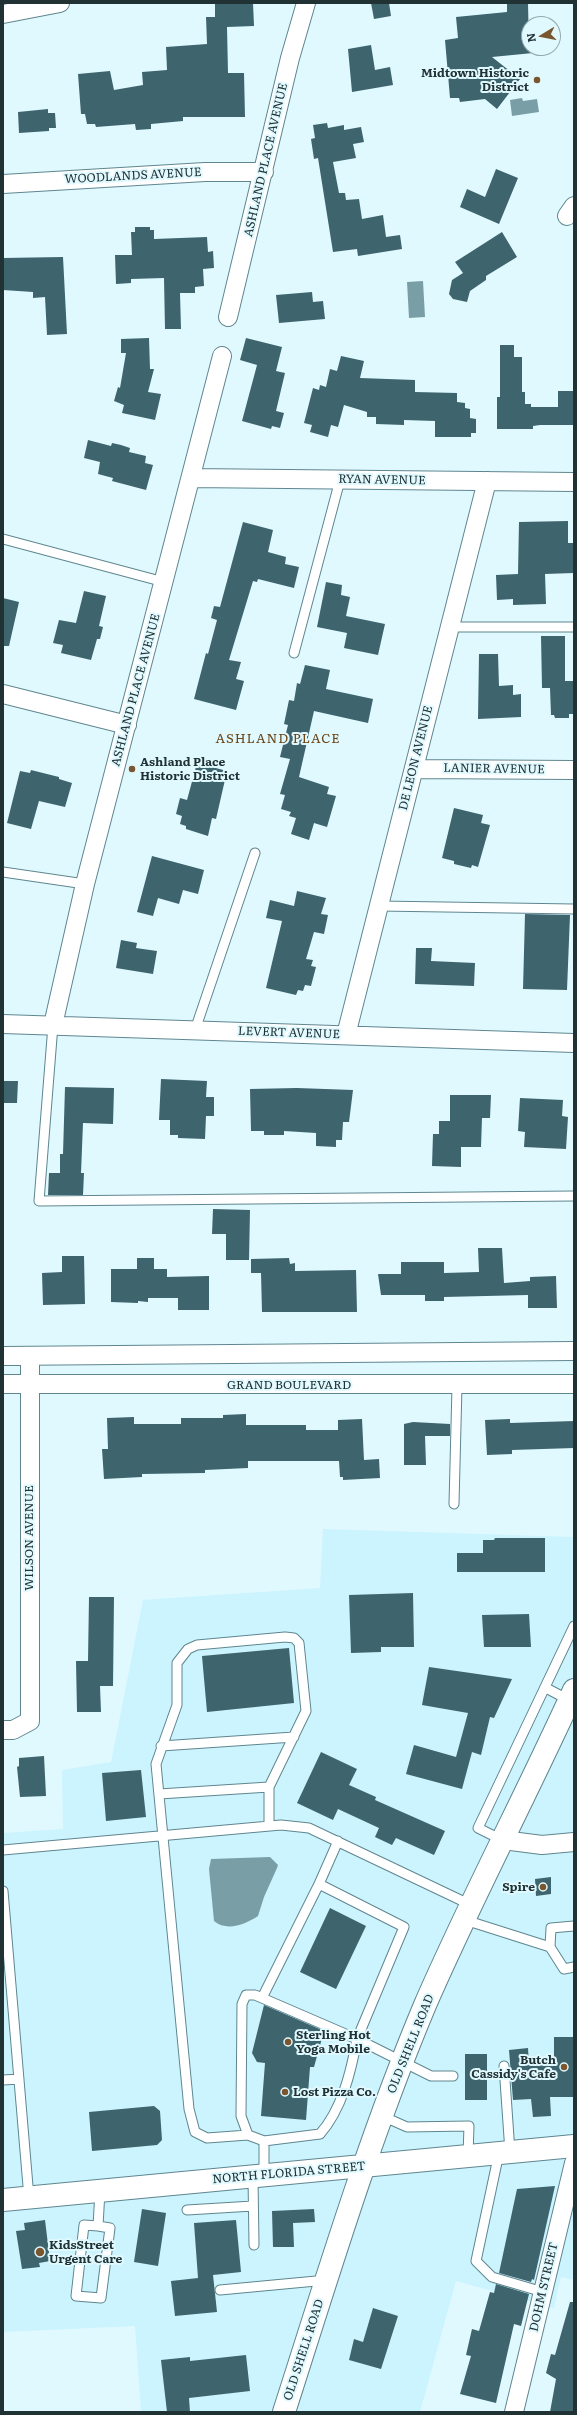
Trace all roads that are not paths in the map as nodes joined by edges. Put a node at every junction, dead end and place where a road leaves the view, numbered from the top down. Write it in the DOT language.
graph roads {
  1 [pos="60,3"];
  2 [pos="306,3"];
  3 [pos="3,14"];
  4 [pos="264,172"];
  5 [pos="3,184"];
  6 [pos="228,317"];
  7 [pos="222,356"];
  8 [pos="190,478"];
  9 [pos="340,480"];
  10 [pos="487,481"];
  11 [pos="574,482"];
  12 [pos="3,539"];
  13 [pos="164,582"];
  14 [pos="450,627"];
  15 [pos="574,628"];
  16 [pos="294,653"];
  17 [pos="3,694"];
  18 [pos="127,725"];
  19 [pos="414,769"];
  20 [pos="574,770"];
  21 [pos="255,853"];
  22 [pos="3,872"];
  23 [pos="85,884"];
  24 [pos="378,906"];
  25 [pos="574,909"];
  26 [pos="3,1024"];
  27 [pos="53,1025"];
  28 [pos="195,1030"];
  29 [pos="346,1035"];
  30 [pos="574,1043"];
  31 [pos="574,1196"];
  32 [pos="574,1351"];
  33 [pos="3,1356"];
  34 [pos="30,1356"];
  35 [pos="3,1384"];
  36 [pos="30,1384"];
  37 [pos="574,1384"];
  38 [pos="456,1386"];
  39 [pos="454,1504"];
  40 [pos="574,1626"];
  41 [pos="546,1688"];
  42 [pos="572,1695"];
  43 [pos="3,1730"];
  44 [pos="294,1737"];
  45 [pos="161,1746"];
  46 [pos="269,1787"];
  47 [pos="159,1794"];
  48 [pos="269,1826"];
  49 [pos="163,1836"];
  50 [pos="504,1840"];
  51 [pos="338,1841"];
  52 [pos="574,1842"];
  53 [pos="3,1850"];
  54 [pos="319,1884"];
  55 [pos="3,1891"];
  56 [pos="469,1913"];
  57 [pos="574,1926"];
  58 [pos="550,1948"];
  59 [pos="574,1967"];
  60 [pos="262,1998"];
  61 [pos="356,2039"];
  62 [pos="403,2062"];
  63 [pos="504,2066"];
  64 [pos="453,2076"];
  65 [pos="19,2079"];
  66 [pos="3,2080"];
  67 [pos="382,2116"];
  68 [pos="248,2135"];
  69 [pos="264,2141"];
  70 [pos="574,2146"];
  71 [pos="505,2153"];
  72 [pos="468,2156"];
  73 [pos="574,2162"];
  74 [pos="363,2166"];
  75 [pos="259,2176"];
  76 [pos="100,2191"];
  77 [pos="29,2198"];
  78 [pos="3,2200"];
  79 [pos="253,2206"];
  80 [pos="187,2210"];
  81 [pos="98,2226"];
  82 [pos="254,2245"];
  83 [pos="327,2280"];
  84 [pos="220,2290"];
  85 [pos="543,2292"];
  86 [pos="284,2412"];
  87 [pos="514,2412"];
  1 -- 3 [label="street"];
  2 -- 4 [label="street, ASHLAND PLACE AVENUE"];
  4 -- 5 [label="street, WOODLANDS AVENUE"];
  4 -- 6 [label="street, ASHLAND PLACE AVENUE"];
  7 -- 8 [label="street, ASHLAND PLACE AVENUE"];
  8 -- 9 [label="street, RYAN AVENUE"];
  8 -- 13 [label="street, ASHLAND PLACE AVENUE"];
  9 -- 10 [label="street, RYAN AVENUE"];
  9 -- 16 [label="lane"];
  10 -- 11 [label="street, RYAN AVENUE"];
  10 -- 14 [label="street, DE LEON AVENUE"];
  12 -- 13 [label="lane"];
  13 -- 18 [label="street, ASHLAND PLACE AVENUE"];
  14 -- 15 [label="lane"];
  14 -- 19 [label="street, DE LEON AVENUE"];
  17 -- 18 [label="street"];
  18 -- 23 [label="street, ASHLAND PLACE AVENUE"];
  19 -- 20 [label="street, LANIER AVENUE"];
  19 -- 24 [label="street, DE LEON AVENUE"];
  21 -- 28 [label="lane"];
  22 -- 23 [label="lane"];
  23 -- 27 [label="street, ASHLAND PLACE AVENUE"];
  24 -- 25 [label="lane"];
  24 -- 29 [label="street, DE LEON AVENUE"];
  26 -- 27 [label="street, LEVERT AVENUE"];
  27 -- 28 [label="street, LEVERT AVENUE"];
  27 -- 31 [label="lane"];
  28 -- 29 [label="street, LEVERT AVENUE"];
  29 -- 30 [label="street, LEVERT AVENUE"];
  32 -- 34 [label="street"];
  33 -- 34 [label="street"];
  34 -- 36 [label="street, WILSON AVENUE"];
  35 -- 36 [label="street, GRAND BOULEVARD"];
  36 -- 38 [label="street, GRAND BOULEVARD"];
  36 -- 43 [label="street, WILSON AVENUE"];
  37 -- 38 [label="street, GRAND BOULEVARD"];
  38 -- 39 [label="lane"];
  40 -- 41 [label="lane"];
  41 -- 42 [label="lane"];
  41 -- 50 [label="lane"];
  42 -- 50 [label="street, OLD SHELL ROAD"];
  44 -- 45 [label="lane"];
  44 -- 45 [label="lane"];
  44 -- 46 [label="lane"];
  45 -- 47 [label="lane"];
  46 -- 47 [label="lane"];
  46 -- 48 [label="lane"];
  47 -- 49 [label="lane"];
  48 -- 49 [label="lane"];
  48 -- 51 [label="lane"];
  49 -- 53 [label="lane"];
  49 -- 68 [label="lane"];
  50 -- 52 [label="street"];
  50 -- 56 [label="street, OLD SHELL ROAD"];
  51 -- 54 [label="lane"];
  51 -- 56 [label="lane"];
  54 -- 60 [label="lane"];
  54 -- 61 [label="lane"];
  55 -- 65 [label="lane"];
  56 -- 58 [label="lane"];
  56 -- 62 [label="street, OLD SHELL ROAD"];
  57 -- 58 [label="lane"];
  58 -- 59 [label="lane"];
  60 -- 61 [label="lane"];
  60 -- 68 [label="lane"];
  61 -- 62 [label="lane"];
  61 -- 69 [label="lane"];
  62 -- 64 [label="lane"];
  62 -- 67 [label="street, OLD SHELL ROAD"];
  63 -- 71 [label="lane"];
  65 -- 66 [label="lane"];
  65 -- 77 [label="lane"];
  67 -- 72 [label="lane"];
  67 -- 74 [label="street, OLD SHELL ROAD"];
  68 -- 69 [label="lane"];
  69 -- 75 [label="lane"];
  70 -- 71 [label="street, NORTH FLORIDA STREET"];
  71 -- 72 [label="street, NORTH FLORIDA STREET"];
  71 -- 85 [label="lane"];
  72 -- 74 [label="street, NORTH FLORIDA STREET"];
  73 -- 85 [label="street, DOHM STREET"];
  74 -- 75 [label="street, NORTH FLORIDA STREET"];
  74 -- 83 [label="street, OLD SHELL ROAD"];
  75 -- 76 [label="street, NORTH FLORIDA STREET"];
  75 -- 79 [label="lane"];
  76 -- 77 [label="street, NORTH FLORIDA STREET"];
  76 -- 81 [label="lane"];
  77 -- 78 [label="street, NORTH FLORIDA STREET"];
  79 -- 80 [label="lane"];
  79 -- 82 [label="lane"];
  81 -- 81 [label="lane"];
  83 -- 84 [label="lane"];
  83 -- 86 [label="street, OLD SHELL ROAD"];
  85 -- 87 [label="street, DOHM STREET"];
}
